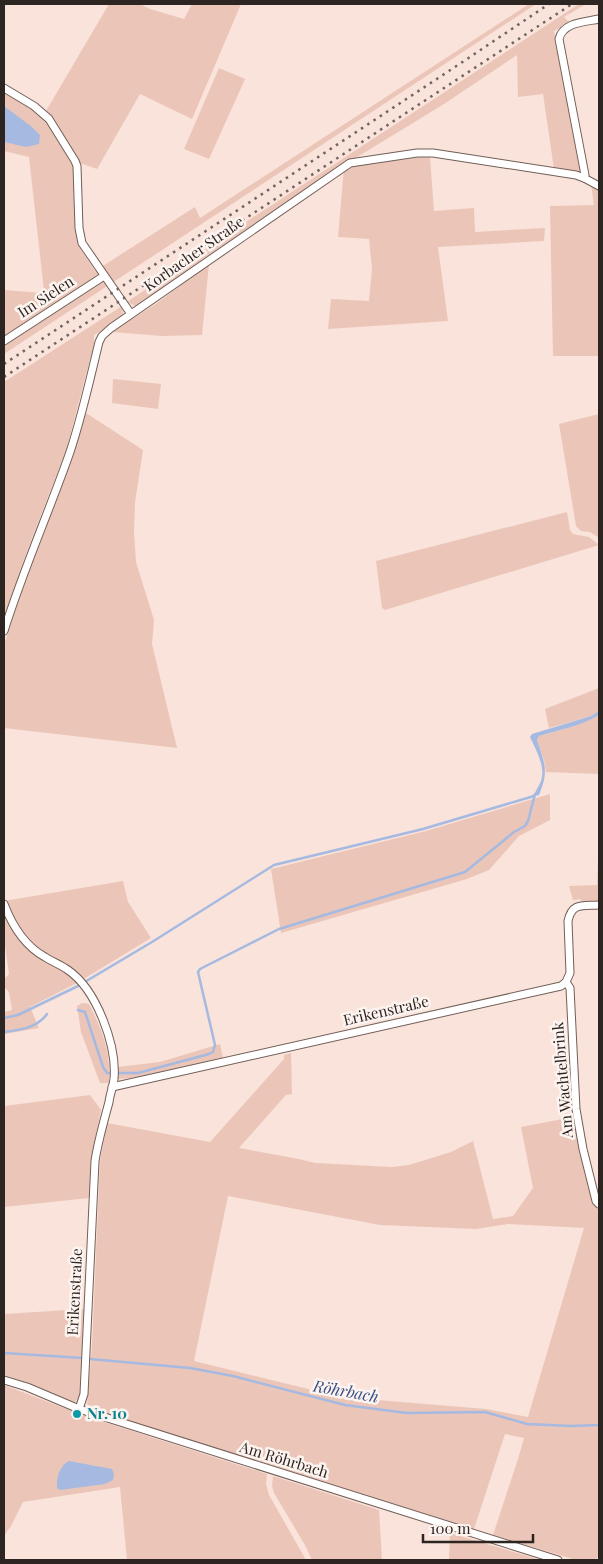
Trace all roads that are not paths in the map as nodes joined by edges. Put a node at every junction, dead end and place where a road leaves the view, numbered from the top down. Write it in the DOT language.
graph roads {
  1 [pos="599,19"];
  2 [pos="4,88"];
  3 [pos="584,178"];
  4 [pos="599,186"];
  5 [pos="104,276"];
  6 [pos="131,314"];
  7 [pos="4,341"];
  8 [pos="4,631"];
  9 [pos="4,904"];
  10 [pos="599,905"];
  11 [pos="566,982"];
  12 [pos="113,1084"];
  13 [pos="599,1204"];
  14 [pos="4,1380"];
  15 [pos="79,1409"];
  16 [pos="558,1560"];
  1 -- 3 [label="street"];
  2 -- 5 [label="street"];
  3 -- 4 [label="street, Korbacher Straße"];
  3 -- 6 [label="street, Korbacher Straße"];
  5 -- 6 [label="street"];
  5 -- 7 [label="street, Im Sielen"];
  6 -- 8 [label="street, Korbacher Straße"];
  9 -- 12 [label="street, Erikenstraße"];
  10 -- 11 [label="street"];
  11 -- 12 [label="street, Erikenstraße"];
  11 -- 13 [label="street, Am Wachtelbrink"];
  12 -- 15 [label="street, Erikenstraße"];
  14 -- 15 [label="street, Am Röhrbach"];
  15 -- 16 [label="street, Am Röhrbach"];
}
